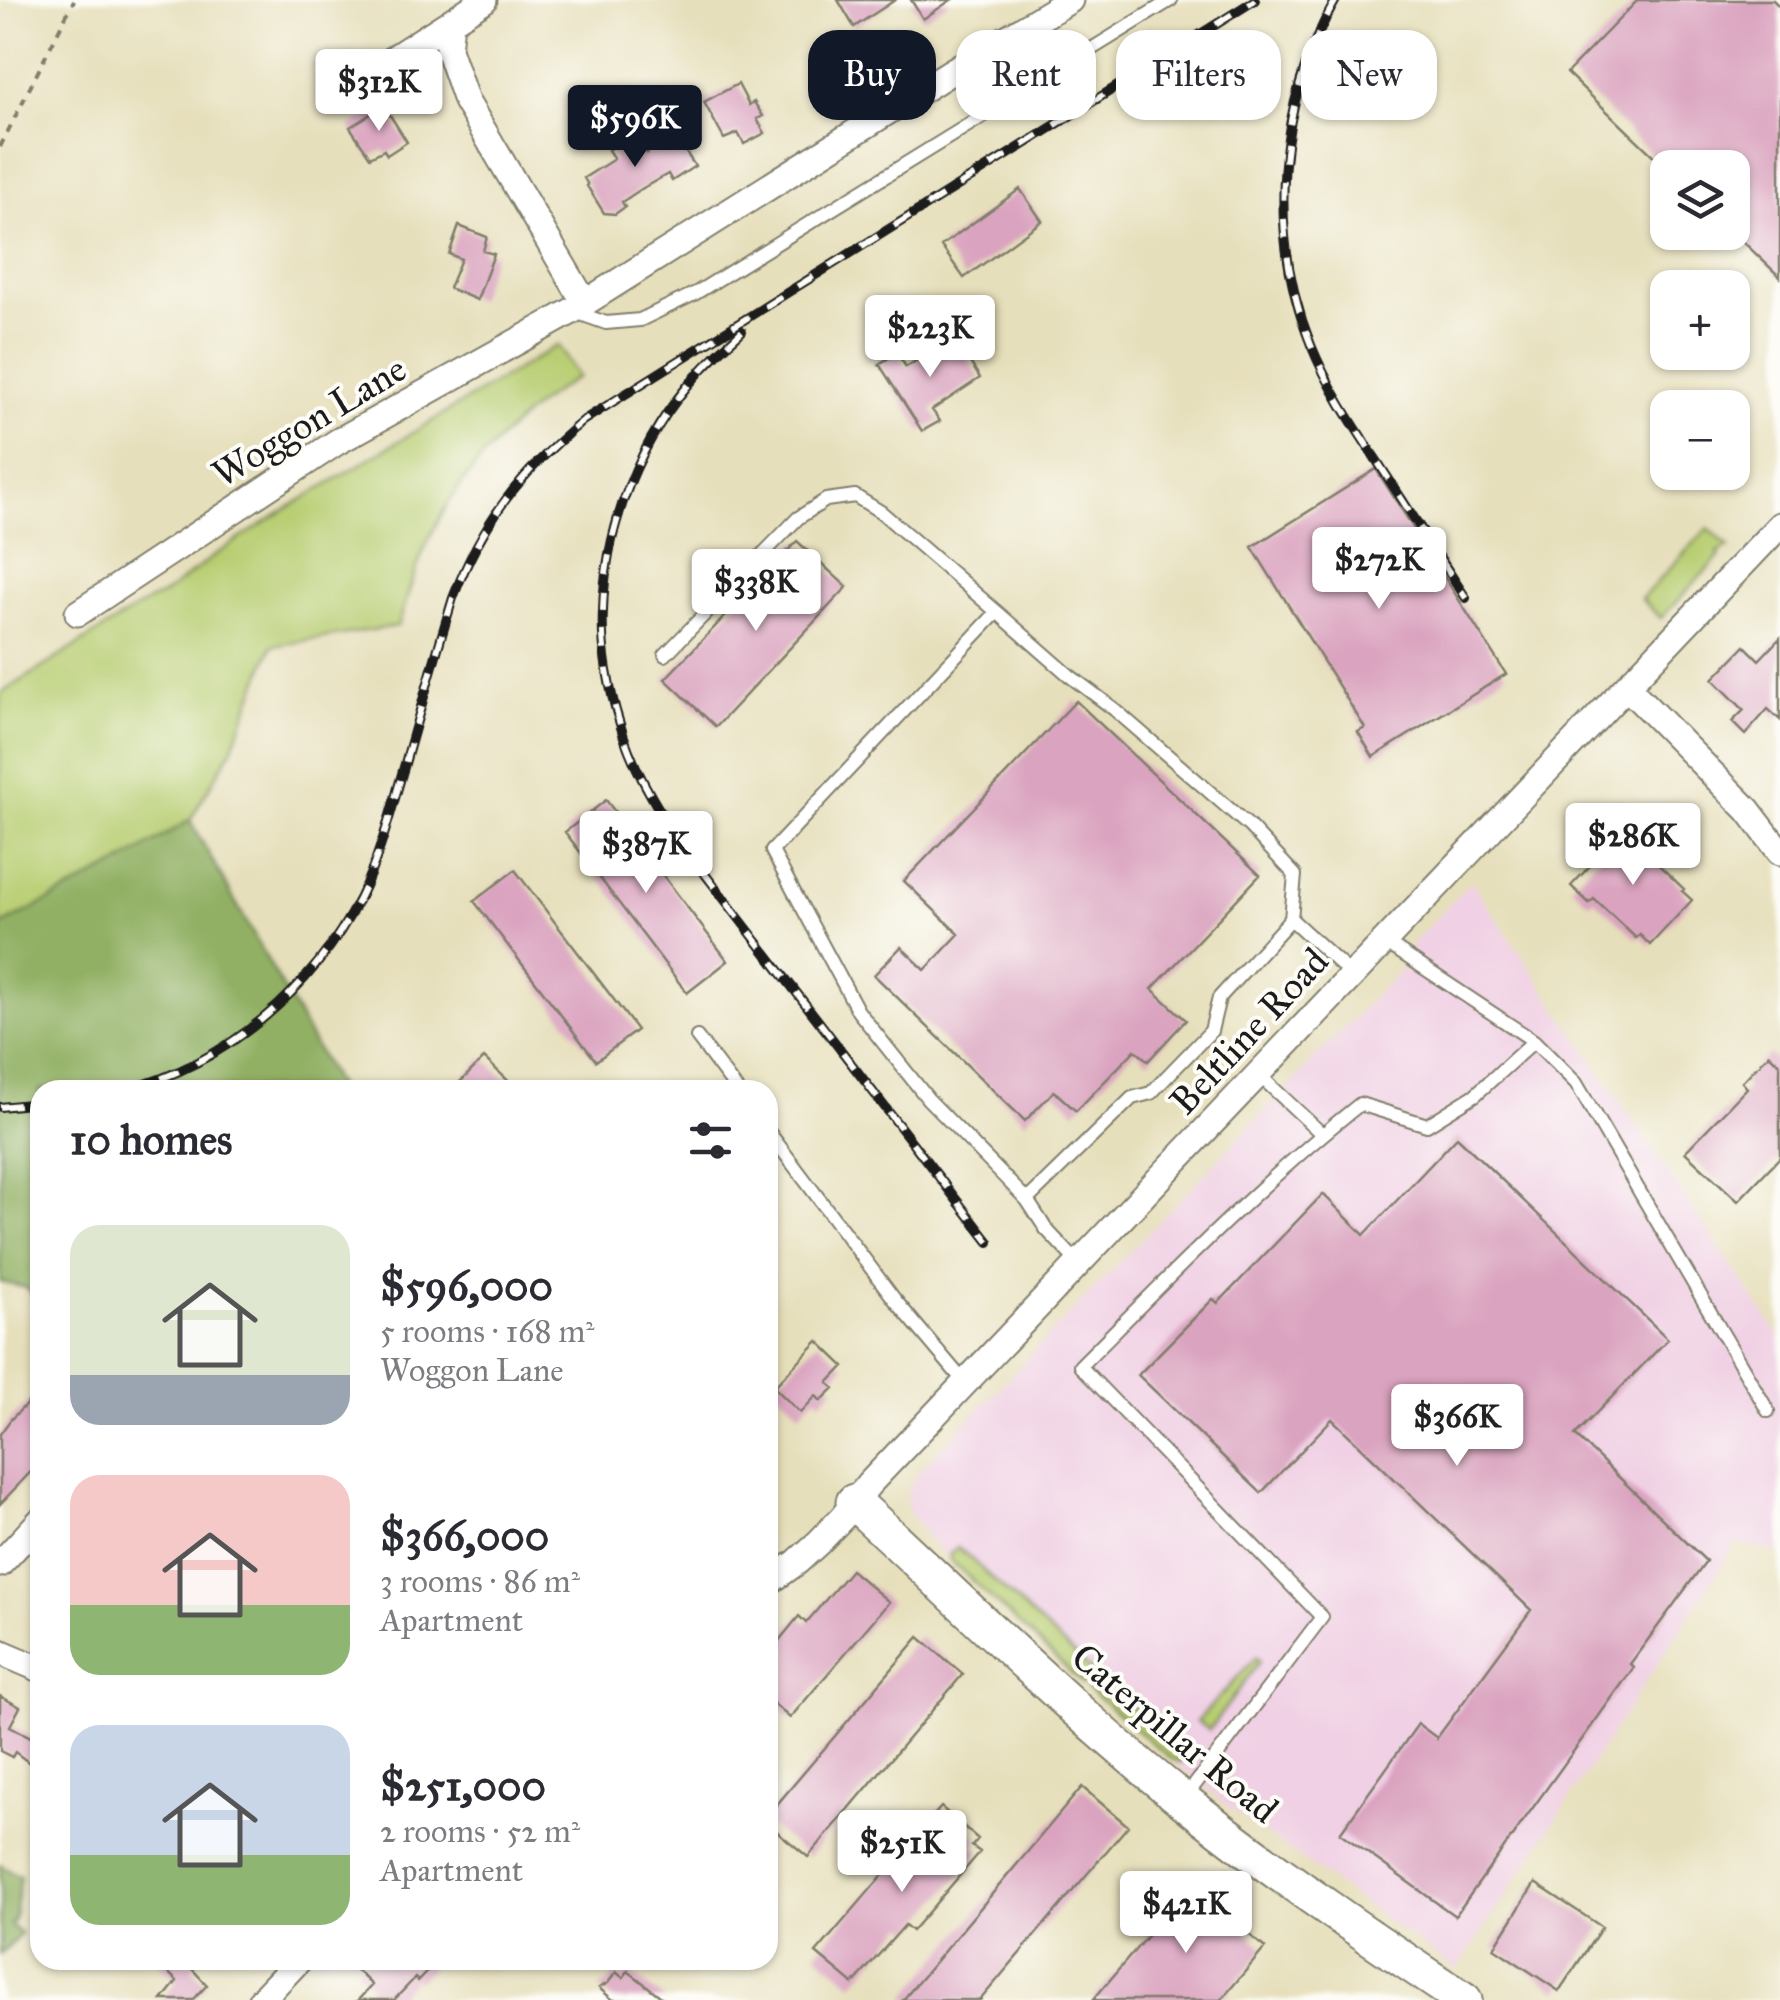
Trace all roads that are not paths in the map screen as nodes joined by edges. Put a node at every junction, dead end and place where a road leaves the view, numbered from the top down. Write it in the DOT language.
graph roads {
  1 [pos="484,0"];
  2 [pos="1070,0"];
  3 [pos="1171,0"];
  4 [pos="451,22"];
  5 [pos="390,60"];
  6 [pos="579,307"];
  7 [pos="1780,525"];
  8 [pos="78,612"];
  9 [pos="998,612"];
  10 [pos="664,656"];
  11 [pos="1627,687"];
  12 [pos="1780,852"];
  13 [pos="1291,919"];
  14 [pos="1386,942"];
  15 [pos="1353,976"];
  16 [pos="697,1037"];
  17 [pos="1534,1041"];
  18 [pos="1259,1075"];
  19 [pos="729,1080"];
  20 [pos="1322,1134"];
  21 [pos="778,1144"];
  22 [pos="1026,1200"];
  23 [pos="1079,1264"];
  24 [pos="966,1383"];
  25 [pos="1768,1411"];
  26 [pos="854,1502"];
  27 [pos="30,1532"];
  28 [pos="0,1564"];
  29 [pos="778,1576"];
  30 [pos="0,1652"];
  31 [pos="30,1665"];
  32 [pos="1184,1800"];
  33 [pos="290,1970"];
  34 [pos="261,2000"];
  35 [pos="1464,2000"];
  1 -- 4 [label="street"];
  2 -- 6 [label="street, Woggon Lane"];
  3 -- 6 [label="lane"];
  4 -- 5 [label="street"];
  4 -- 6 [label="street"];
  6 -- 8 [label="street, Woggon Lane"];
  7 -- 11 [label="street, Beltline Road"];
  9 -- 10 [label="lane"];
  9 -- 13 [label="lane"];
  9 -- 22 [label="lane"];
  11 -- 12 [label="street"];
  11 -- 14 [label="street, Beltline Road"];
  13 -- 15 [label="lane"];
  13 -- 22 [label="lane"];
  14 -- 15 [label="street, Beltline Road"];
  14 -- 17 [label="lane"];
  15 -- 18 [label="street, Beltline Road"];
  16 -- 19 [label="lane"];
  17 -- 20 [label="lane"];
  17 -- 25 [label="lane"];
  18 -- 20 [label="lane"];
  18 -- 23 [label="street, Beltline Road"];
  20 -- 32 [label="lane"];
  21 -- 24 [label="lane"];
  22 -- 23 [label="lane"];
  23 -- 24 [label="street, Beltline Road"];
  24 -- 26 [label="street, Beltline Road"];
  26 -- 29 [label="street, Beltline Road"];
  26 -- 32 [label="street, Caterpillar Road"];
  27 -- 28 [label="street"];
  30 -- 31 [label="street"];
  32 -- 35 [label="street, Caterpillar Road"];
  33 -- 34 [label="street"];
}
